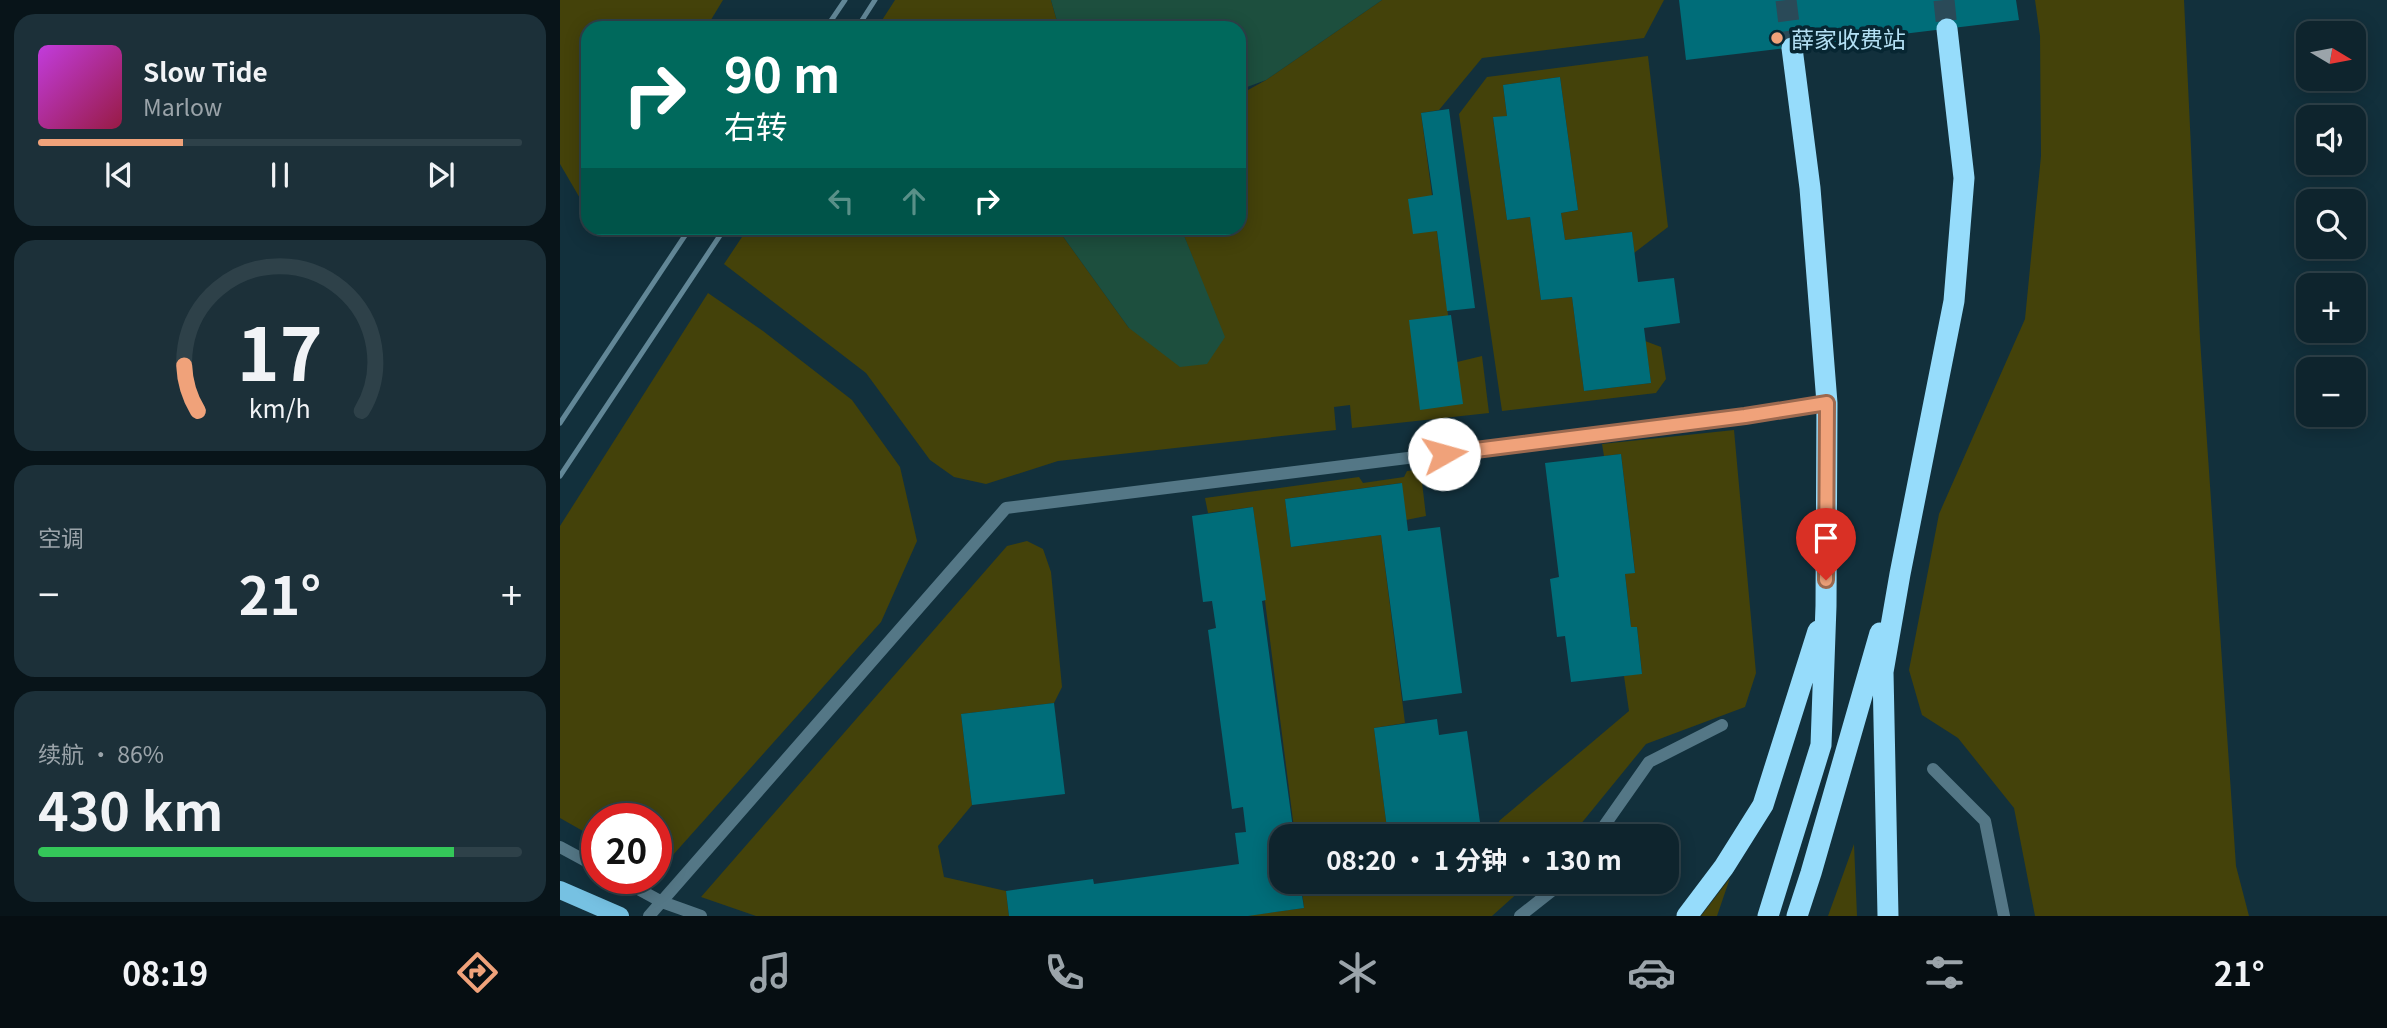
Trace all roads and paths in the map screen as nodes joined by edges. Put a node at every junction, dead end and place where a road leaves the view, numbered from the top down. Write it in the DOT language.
graph roads {
  1 [pos="1947,29"];
  2 [pos="1792,48"];
  3 [pos="1827,403"];
  4 [pos="1900,574"];
  5 [pos="1826,606"];
  6 [pos="1722,725"];
  7 [pos="1933,769"];
  8 [pos="1605,824"];
  9 [pos="560,847"];
  10 [pos="581,858"];
  11 [pos="560,890"];
  12 [pos="647,894"];
  13 [pos="1548,894"];
  14 [pos="662,902"];
  15 [pos="620,916"];
  16 [pos="649,916"];
  17 [pos="701,916"];
  18 [pos="1520,916"];
  19 [pos="1687,916"];
  20 [pos="1768,916"];
  21 [pos="1797,916"];
  22 [pos="1888,916"];
  23 [pos="2004,916"];
  1 -- 4 [label="highway"];
  2 -- 3 [label="highway"];
  3 -- 5 [label="highway"];
  3 -- 14 [label="lane"];
  4 -- 21 [label="highway"];
  4 -- 22 [label="highway"];
  5 -- 19 [label="highway"];
  5 -- 20 [label="highway"];
  6 -- 8 [label="lane"];
  7 -- 23 [label="lane"];
  9 -- 10 [label="lane"];
  11 -- 15 [label="main road"];
  12 -- 14 [label="lane"];
  13 -- 18 [label="lane"];
  14 -- 16 [label="lane"];
  14 -- 17 [label="lane"];
}
